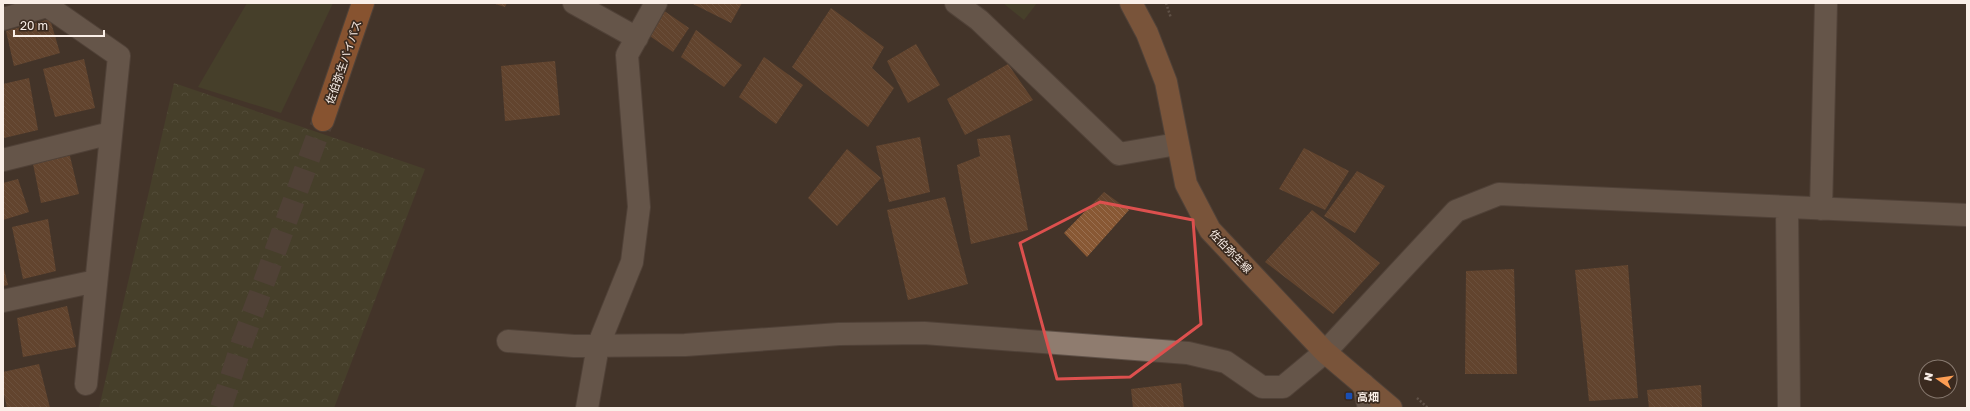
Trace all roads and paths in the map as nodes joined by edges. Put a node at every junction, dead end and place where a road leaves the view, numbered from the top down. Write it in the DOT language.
graph roads {
  1 [pos="363,3"];
  2 [pos="574,3"];
  3 [pos="656,3"];
  4 [pos="956,3"];
  5 [pos="1131,3"];
  6 [pos="1166,3"];
  7 [pos="1826,3"];
  8 [pos="45,4"];
  9 [pos="3,19"];
  10 [pos="1174,24"];
  11 [pos="637,38"];
  12 [pos="323,120"];
  13 [pos="111,133"];
  14 [pos="1177,144"];
  15 [pos="3,160"];
  16 [pos="1787,207"];
  17 [pos="1821,209"];
  18 [pos="1967,215"];
  19 [pos="96,281"];
  20 [pos="3,301"];
  21 [pos="508,341"];
  22 [pos="598,346"];
  23 [pos="1325,352"];
  24 [pos="86,384"];
  25 [pos="1364,384"];
  26 [pos="587,408"];
  27 [pos="1369,408"];
  28 [pos="1391,408"];
  29 [pos="1789,408"];
  1 -- 12 [label="highway, 佐伯弥生バイパス"];
  2 -- 11 [label="street"];
  3 -- 11 [label="street"];
  4 -- 14 [label="street"];
  5 -- 14 [label="main road, 佐伯弥生線"];
  6 -- 10 [label="path"];
  7 -- 17 [label="street"];
  8 -- 9 [label="street"];
  8 -- 13 [label="street"];
  11 -- 22 [label="street"];
  13 -- 15 [label="street"];
  13 -- 19 [label="street"];
  14 -- 23 [label="main road, 佐伯弥生線"];
  16 -- 17 [label="street"];
  16 -- 23 [label="street"];
  16 -- 29 [label="street"];
  17 -- 18 [label="street"];
  19 -- 20 [label="street"];
  19 -- 24 [label="street"];
  21 -- 22 [label="street"];
  22 -- 23 [label="street"];
  22 -- 26 [label="street"];
  23 -- 25 [label="main road, 佐伯弥生線"];
  25 -- 27 [label="street"];
  25 -- 28 [label="main road, 佐伯弥生線"];
}
